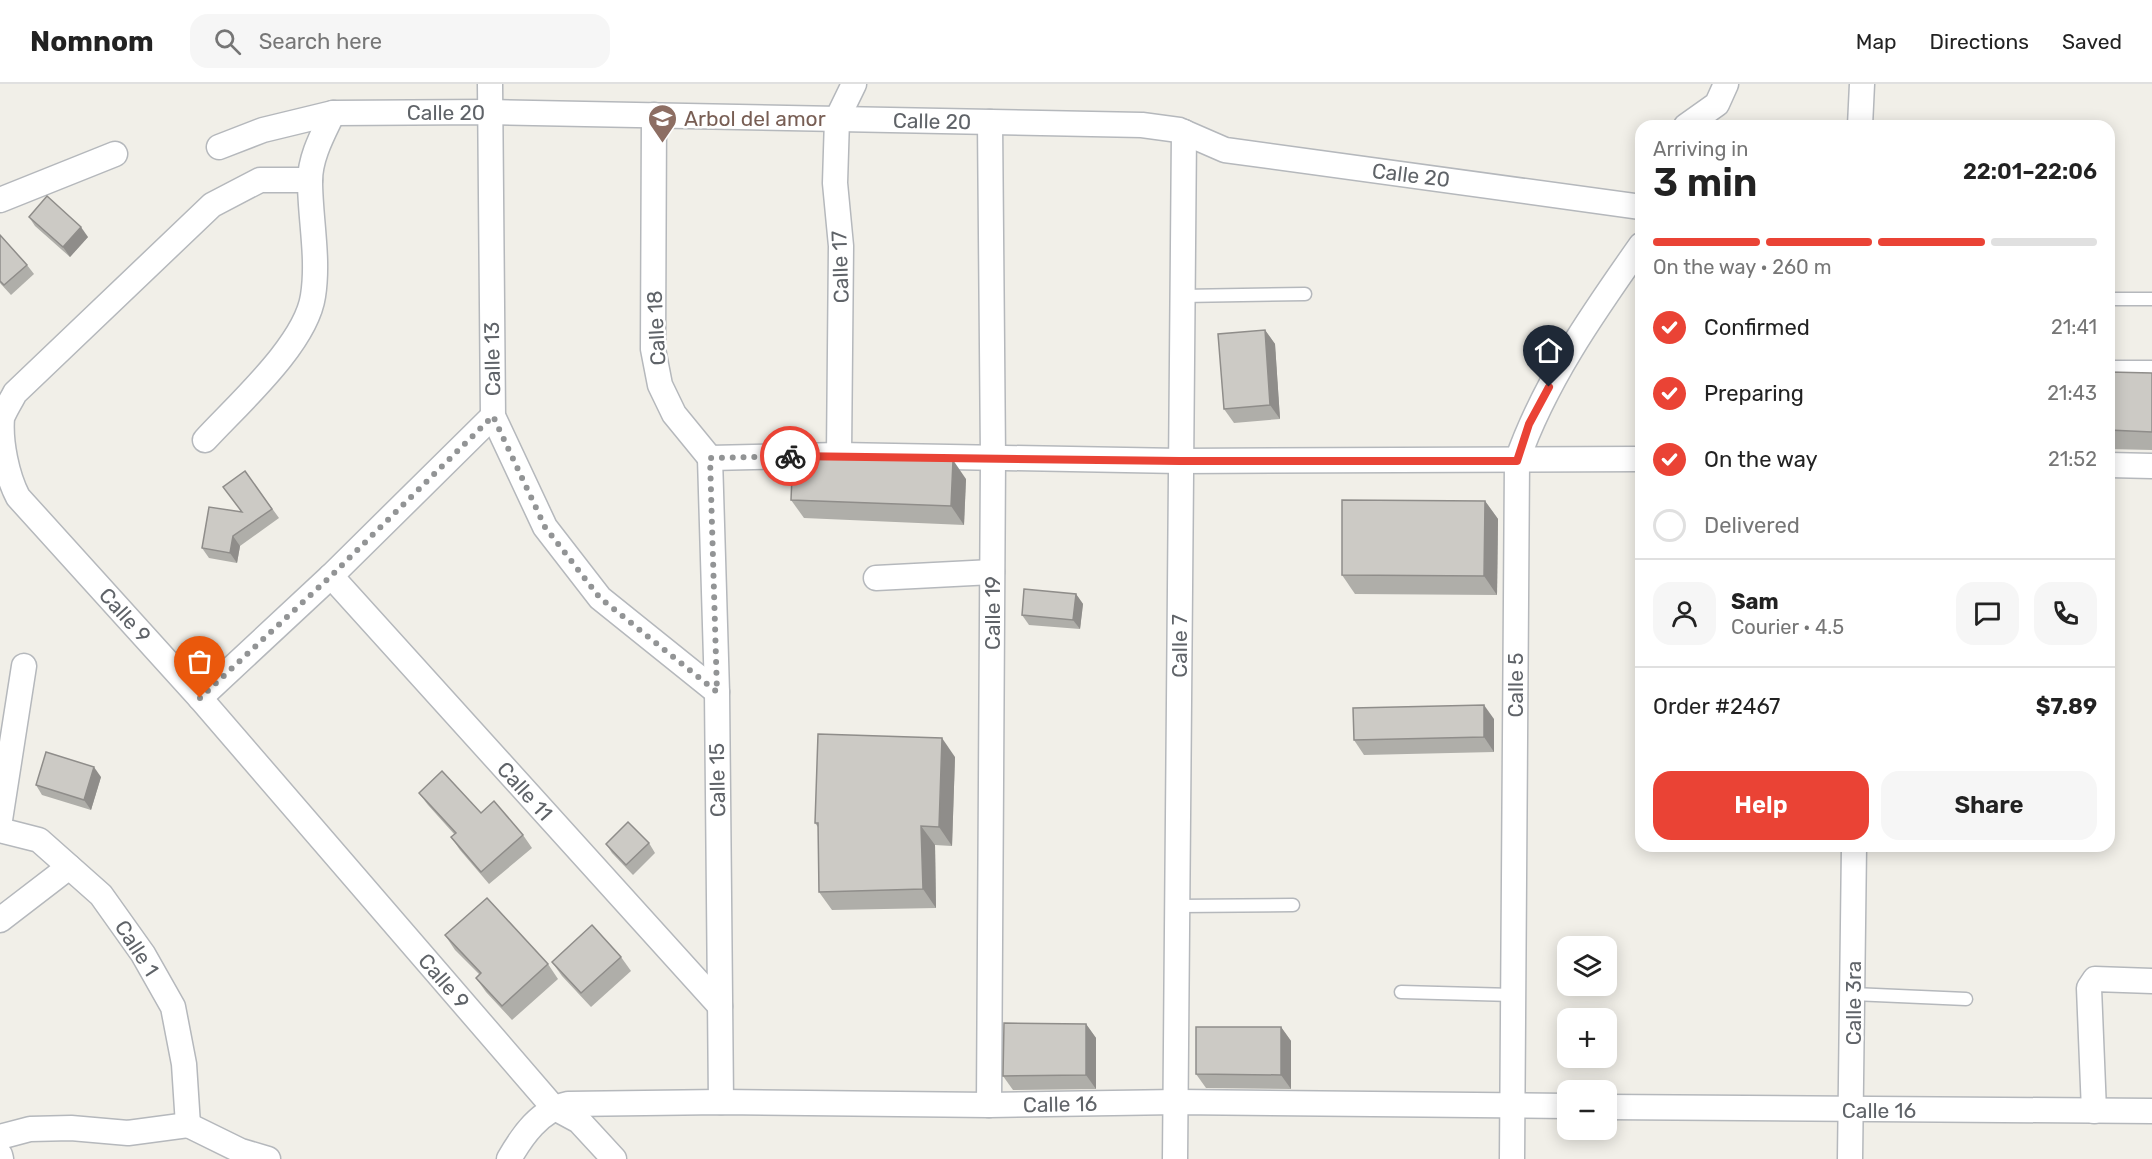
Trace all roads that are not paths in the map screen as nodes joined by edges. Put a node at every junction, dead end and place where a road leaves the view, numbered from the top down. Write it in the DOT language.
graph roads {
  1 [pos="490,84"];
  2 [pos="854,84"];
  3 [pos="1726,84"];
  4 [pos="1862,84"];
  5 [pos="489,112"];
  6 [pos="333,113"];
  7 [pos="654,115"];
  8 [pos="837,119"];
  9 [pos="1694,120"];
  10 [pos="1860,120"];
  11 [pos="990,122"];
  12 [pos="1184,132"];
  13 [pos="219,147"];
  14 [pos="115,154"];
  15 [pos="310,180"];
  16 [pos="0,200"];
  17 [pos="1635,206"];
  18 [pos="1635,253"];
  19 [pos="1305,294"];
  20 [pos="1182,296"];
  21 [pos="2152,299"];
  22 [pos="2115,300"];
  23 [pos="2115,367"];
  24 [pos="2152,367"];
  25 [pos="493,416"];
  26 [pos="205,441"];
  27 [pos="839,455"];
  28 [pos="710,458"];
  29 [pos="993,458"];
  30 [pos="1635,459"];
  31 [pos="1180,461"];
  32 [pos="1517,461"];
  33 [pos="2115,465"];
  34 [pos="2152,466"];
  35 [pos="992,572"];
  36 [pos="331,576"];
  37 [pos="876,578"];
  38 [pos="24,666"];
  39 [pos="717,692"];
  40 [pos="200,698"];
  41 [pos="0,820"];
  42 [pos="0,830"];
  43 [pos="1854,852"];
  44 [pos="69,867"];
  45 [pos="1293,905"];
  46 [pos="1178,906"];
  47 [pos="0,920"];
  48 [pos="2152,981"];
  49 [pos="1401,992"];
  50 [pos="1853,993"];
  51 [pos="1513,995"];
  52 [pos="1966,999"];
  53 [pos="720,1006"];
  54 [pos="721,1102"];
  55 [pos="1177,1102"];
  56 [pos="989,1105"];
  57 [pos="1513,1106"];
  58 [pos="553,1107"];
  59 [pos="1557,1107"];
  60 [pos="1617,1107"];
  61 [pos="1852,1110"];
  62 [pos="2094,1111"];
  63 [pos="2152,1112"];
  64 [pos="188,1125"];
  65 [pos="0,1137"];
  66 [pos="0,1155"];
  67 [pos="1,1159"];
  68 [pos="268,1159"];
  69 [pos="508,1159"];
  70 [pos="614,1159"];
  71 [pos="1175,1159"];
  72 [pos="1512,1159"];
  73 [pos="1850,1159"];
  1 -- 5 [label="street, Calle 13"];
  2 -- 8 [label="street, Calle 17"];
  3 -- 9 [label="street"];
  4 -- 10 [label="street"];
  5 -- 6 [label="street, Calle 20"];
  5 -- 7 [label="street, Calle 20"];
  5 -- 25 [label="street, Calle 13"];
  6 -- 13 [label="street, Calle 20"];
  6 -- 15 [label="street"];
  7 -- 8 [label="street, Calle 20"];
  7 -- 28 [label="street, Calle 18"];
  8 -- 11 [label="street, Calle 20"];
  8 -- 27 [label="street, Calle 17"];
  11 -- 12 [label="street, Calle 20"];
  11 -- 29 [label="street, Calle 19"];
  12 -- 17 [label="street, Calle 20"];
  12 -- 20 [label="street, Calle 7"];
  14 -- 16 [label="street"];
  15 -- 26 [label="street"];
  15 -- 40 [label="street, Calle 9"];
  18 -- 32 [label="street, Calle 5"];
  19 -- 20 [label="lane"];
  20 -- 31 [label="street, Calle 7"];
  21 -- 22 [label="lane"];
  23 -- 24 [label="lane"];
  25 -- 36 [label="street"];
  25 -- 39 [label="street, Calle 13"];
  27 -- 28 [label="street"];
  27 -- 29 [label="street"];
  28 -- 39 [label="street, Calle 15"];
  29 -- 31 [label="street"];
  29 -- 35 [label="street, Calle 19"];
  30 -- 32 [label="street"];
  31 -- 32 [label="street"];
  31 -- 46 [label="street, Calle 7"];
  32 -- 51 [label="street, Calle 5"];
  33 -- 34 [label="street"];
  35 -- 37 [label="street"];
  35 -- 56 [label="street, Calle 19"];
  36 -- 40 [label="street"];
  36 -- 53 [label="street, Calle 11"];
  38 -- 41 [label="street"];
  39 -- 53 [label="street, Calle 15"];
  40 -- 58 [label="street, Calle 9"];
  42 -- 44 [label="street, Calle 1"];
  43 -- 50 [label="street, Calle 3ra"];
  44 -- 47 [label="street"];
  44 -- 64 [label="street, Calle 1"];
  45 -- 46 [label="lane"];
  46 -- 55 [label="street, Calle 7"];
  48 -- 62 [label="street"];
  49 -- 51 [label="lane"];
  50 -- 52 [label="lane"];
  50 -- 61 [label="street, Calle 3ra"];
  51 -- 57 [label="street, Calle 5"];
  53 -- 54 [label="street, Calle 15"];
  54 -- 56 [label="street, Calle 16"];
  54 -- 58 [label="street, Calle 16"];
  55 -- 56 [label="street, Calle 16"];
  55 -- 57 [label="street, Calle 16"];
  55 -- 71 [label="street, Calle 7"];
  57 -- 59 [label="street, Calle 16"];
  57 -- 72 [label="street, Calle 5"];
  58 -- 69 [label="street"];
  58 -- 70 [label="street, Calle 9"];
  60 -- 61 [label="street, Calle 16"];
  61 -- 62 [label="street, Calle 16"];
  61 -- 73 [label="street, Calle 3ra"];
  62 -- 63 [label="street, Calle 16"];
  64 -- 65 [label="street"];
  64 -- 68 [label="street"];
  66 -- 67 [label="street"];
}
